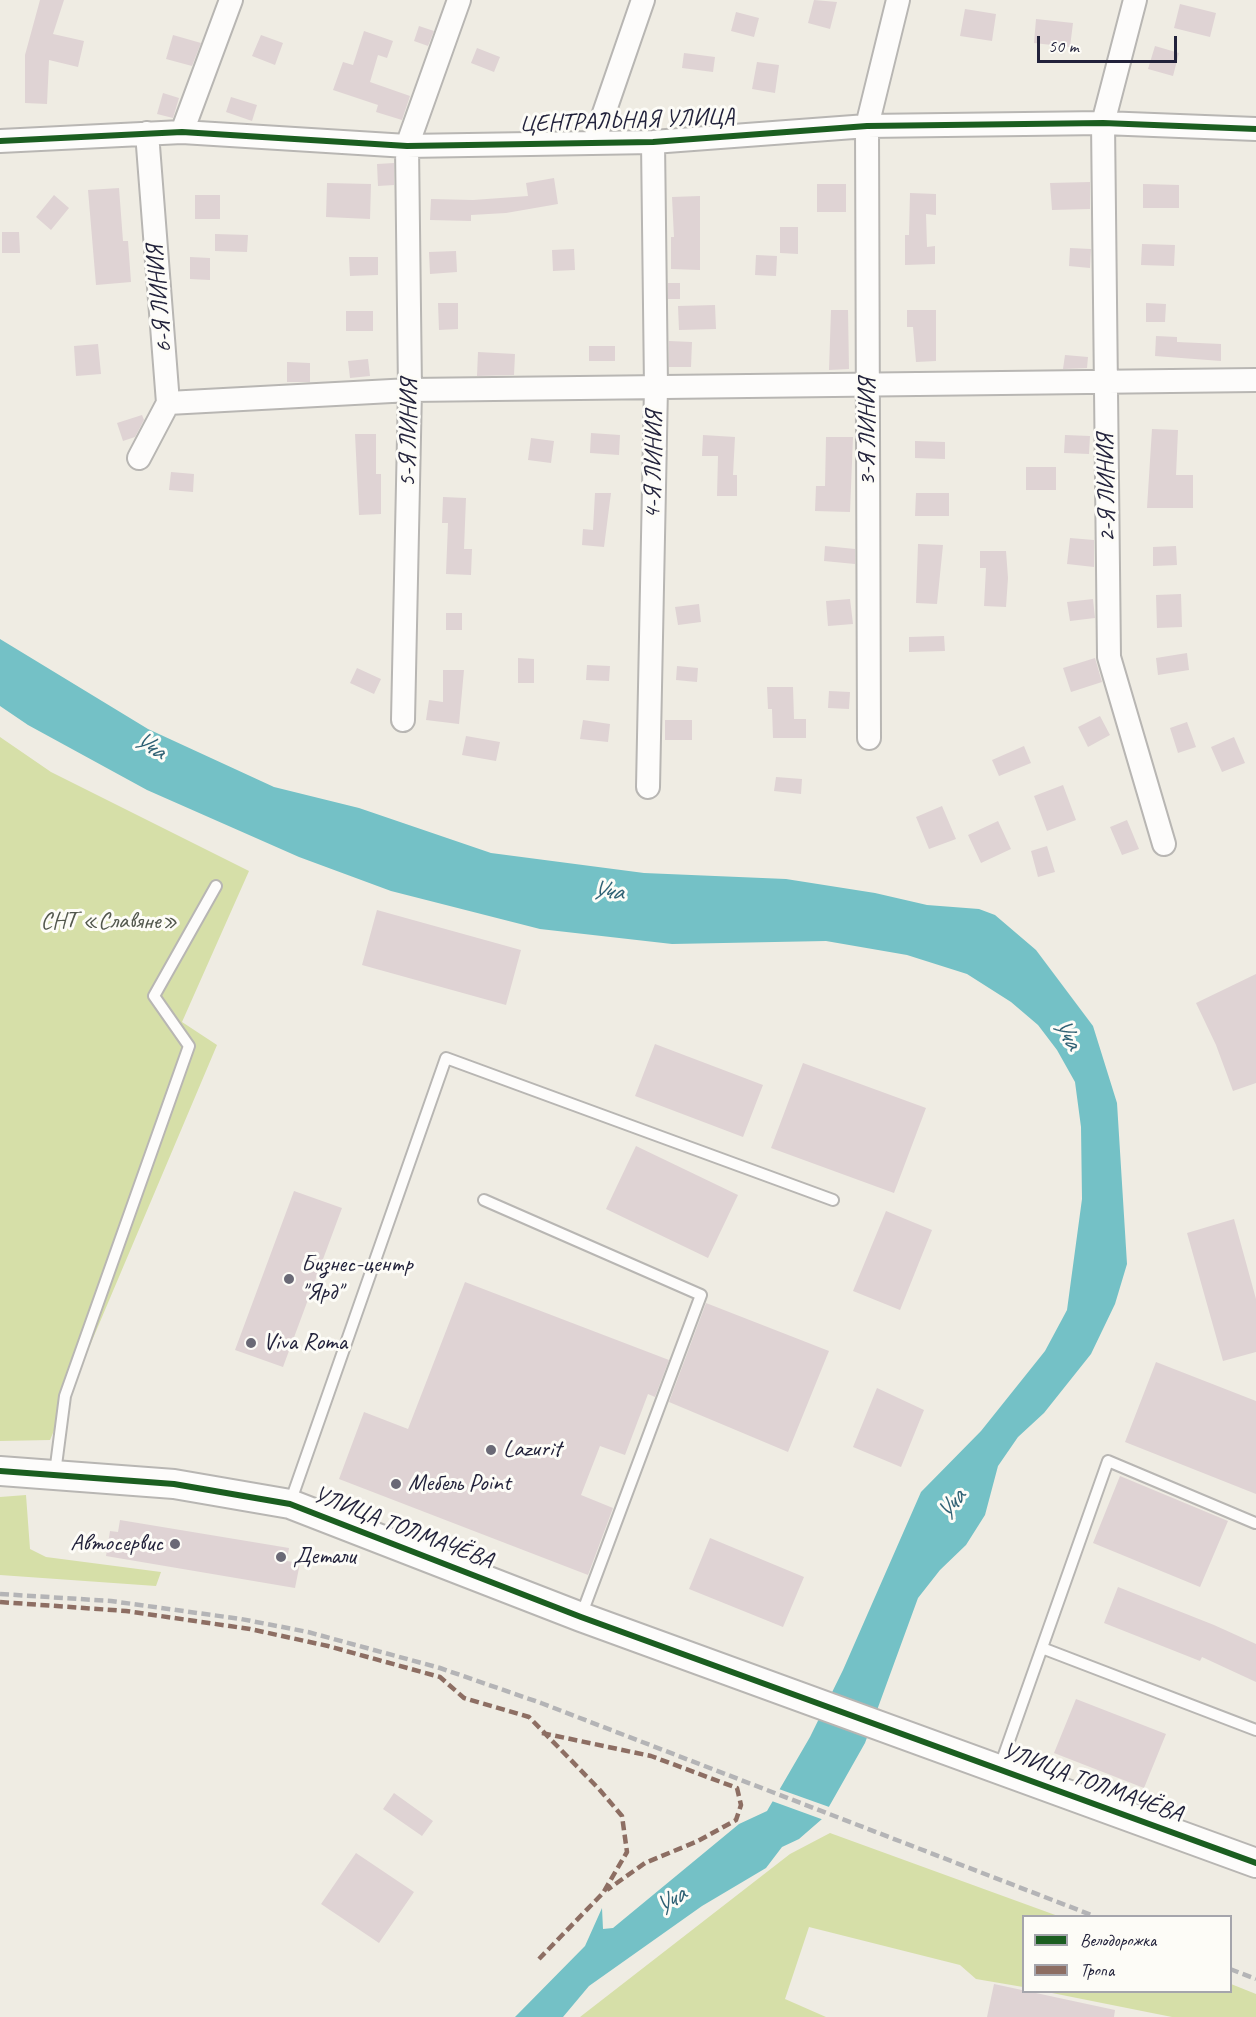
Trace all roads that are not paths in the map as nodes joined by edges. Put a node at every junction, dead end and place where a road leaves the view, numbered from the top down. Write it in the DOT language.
graph roads {
  1 [pos="231,0"];
  2 [pos="459,0"];
  3 [pos="643,0"];
  4 [pos="898,0"];
  5 [pos="1135,0"];
  6 [pos="1102,123"];
  7 [pos="867,126"];
  8 [pos="1256,129"];
  9 [pos="182,132"];
  10 [pos="147,133"];
  11 [pos="0,141"];
  12 [pos="594,142"];
  13 [pos="653,142"];
  14 [pos="407,146"];
  15 [pos="1106,380"];
  16 [pos="1256,380"];
  17 [pos="868,383"];
  18 [pos="656,387"];
  19 [pos="410,390"];
  20 [pos="168,403"];
  21 [pos="139,458"];
  22 [pos="403,720"];
  23 [pos="869,738"];
  24 [pos="648,787"];
  25 [pos="1164,844"];
  26 [pos="216,886"];
  27 [pos="484,1200"];
  28 [pos="833,1200"];
  29 [pos="0,1471"];
  30 [pos="55,1473"];
  31 [pos="290,1504"];
  32 [pos="1255,1523"];
  33 [pos="581,1617"];
  34 [pos="1042,1648"];
  35 [pos="1256,1730"];
  36 [pos="999,1769"];
  37 [pos="1256,1863"];
  1 -- 9 [label="street"];
  2 -- 14 [label="street"];
  3 -- 12 [label="street"];
  4 -- 7 [label="street, 3-Я ЛИНИЯ"];
  5 -- 6 [label="street, 2-Я ЛИНИЯ"];
  6 -- 7 [label="street, ЦЕНТРАЛЬНАЯ УЛИЦА"];
  6 -- 8 [label="street, ЦЕНТРАЛЬНАЯ УЛИЦА"];
  6 -- 15 [label="street, 2-Я ЛИНИЯ"];
  7 -- 13 [label="street, ЦЕНТРАЛЬНАЯ УЛИЦА"];
  7 -- 17 [label="street, 3-Я ЛИНИЯ"];
  9 -- 10 [label="street, ЦЕНТРАЛЬНАЯ УЛИЦА"];
  9 -- 14 [label="street, ЦЕНТРАЛЬНАЯ УЛИЦА"];
  10 -- 11 [label="street, ЦЕНТРАЛЬНАЯ УЛИЦА"];
  10 -- 20 [label="street, 6-Я ЛИНИЯ"];
  12 -- 13 [label="street, ЦЕНТРАЛЬНАЯ УЛИЦА"];
  12 -- 14 [label="street, ЦЕНТРАЛЬНАЯ УЛИЦА"];
  13 -- 18 [label="street, 4-Я ЛИНИЯ"];
  14 -- 19 [label="street, 5-Я ЛИНИЯ"];
  15 -- 16 [label="street"];
  15 -- 17 [label="street"];
  15 -- 25 [label="street, 2-Я ЛИНИЯ"];
  17 -- 18 [label="street"];
  17 -- 23 [label="street, 3-Я ЛИНИЯ"];
  18 -- 19 [label="street"];
  18 -- 24 [label="street, 4-Я ЛИНИЯ"];
  19 -- 20 [label="street"];
  19 -- 22 [label="street, 5-Я ЛИНИЯ"];
  20 -- 21 [label="street"];
  26 -- 30 [label="lane"];
  27 -- 33 [label="lane"];
  28 -- 31 [label="lane"];
  29 -- 30 [label="street, УЛИЦА ТОЛМАЧЁВА"];
  30 -- 31 [label="street, УЛИЦА ТОЛМАЧЁВА"];
  31 -- 33 [label="street, УЛИЦА ТОЛМАЧЁВА"];
  32 -- 34 [label="lane"];
  33 -- 36 [label="street, УЛИЦА ТОЛМАЧЁВА"];
  34 -- 35 [label="lane"];
  34 -- 36 [label="lane"];
  36 -- 37 [label="street, УЛИЦА ТОЛМАЧЁВА"];
}
